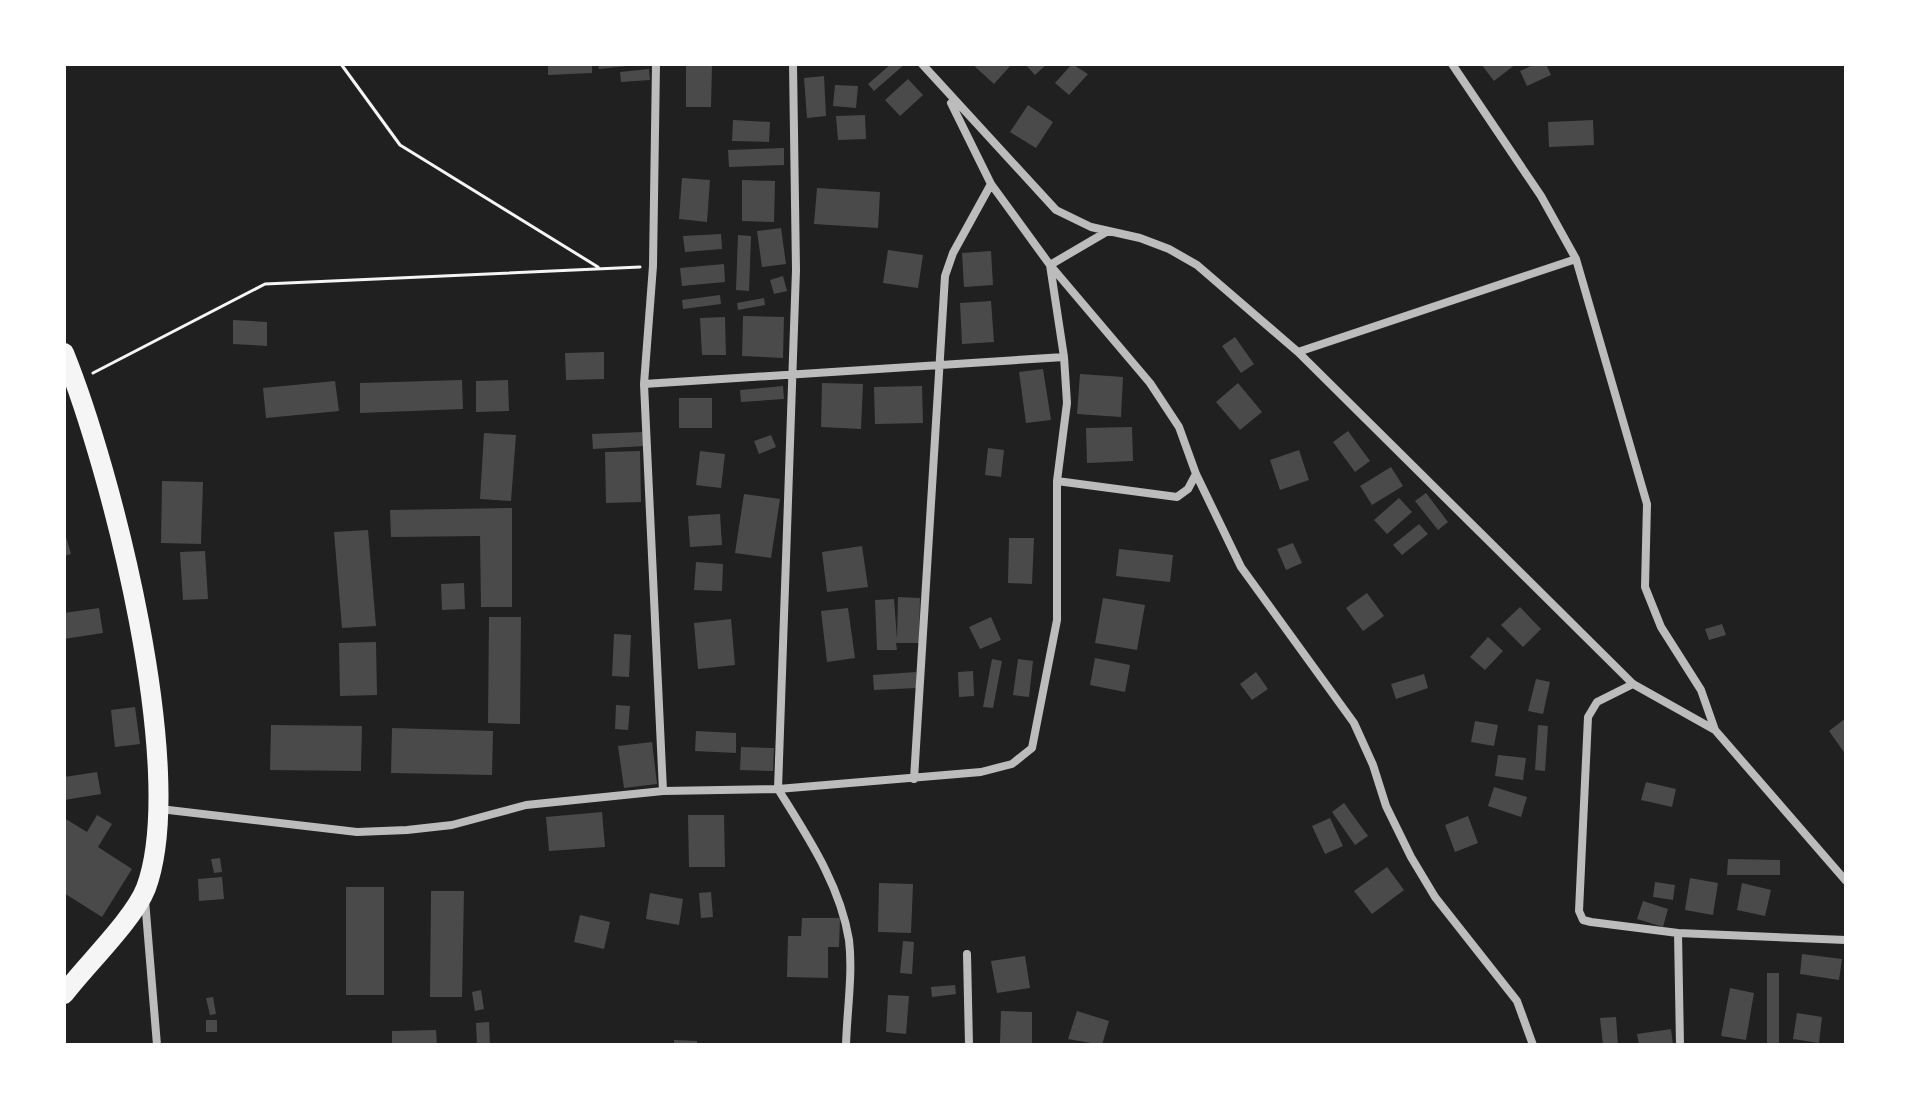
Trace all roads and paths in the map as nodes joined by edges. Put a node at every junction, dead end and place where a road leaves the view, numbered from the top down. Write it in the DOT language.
graph roads {
  1 [pos="341,64"];
  2 [pos="656,64"];
  3 [pos="793,64"];
  4 [pos="922,64"];
  5 [pos="1452,64"];
  6 [pos="947,95"];
  7 [pos="991,184"];
  8 [pos="1108,231"];
  9 [pos="1576,259"];
  10 [pos="1050,265"];
  11 [pos="653,266"];
  12 [pos="600,269"];
  13 [pos="1298,352"];
  14 [pos="64,353"];
  15 [pos="1064,357"];
  16 [pos="939,365"];
  17 [pos="791,372"];
  18 [pos="75,382"];
  19 [pos="644,384"];
  20 [pos="1196,474"];
  21 [pos="1057,481"];
  22 [pos="1633,684"];
  23 [pos="1715,730"];
  24 [pos="914,779"];
  25 [pos="778,789"];
  26 [pos="663,791"];
  27 [pos="159,809"];
  28 [pos="1846,881"];
  29 [pos="145,891"];
  30 [pos="1678,933"];
  31 [pos="1846,940"];
  32 [pos="967,954"];
  33 [pos="64,994"];
  34 [pos="157,1045"];
  35 [pos="846,1045"];
  36 [pos="969,1045"];
  37 [pos="1533,1045"];
  38 [pos="1680,1045"];
  1 -- 12 [label="path"];
  2 -- 11 [label="street"];
  3 -- 17 [label="street"];
  4 -- 6 [label="street"];
  5 -- 9 [label="street"];
  6 -- 7 [label="street"];
  6 -- 8 [label="street"];
  7 -- 10 [label="street"];
  7 -- 16 [label="street"];
  8 -- 10 [label="street"];
  8 -- 13 [label="street"];
  9 -- 13 [label="street"];
  9 -- 23 [label="street"];
  10 -- 15 [label="street"];
  10 -- 20 [label="street"];
  11 -- 12 [label="path"];
  11 -- 19 [label="street"];
  12 -- 18 [label="path"];
  13 -- 22 [label="street"];
  14 -- 18 [label="highway"];
  15 -- 16 [label="street"];
  15 -- 21 [label="street"];
  16 -- 17 [label="street"];
  16 -- 24 [label="street"];
  17 -- 19 [label="street"];
  17 -- 25 [label="street"];
  18 -- 27 [label="highway"];
  19 -- 26 [label="street"];
  20 -- 21 [label="street"];
  20 -- 37 [label="street"];
  21 -- 24 [label="street"];
  22 -- 23 [label="street"];
  22 -- 30 [label="street"];
  23 -- 28 [label="street"];
  24 -- 25 [label="street"];
  25 -- 26 [label="street"];
  25 -- 35 [label="street"];
  26 -- 27 [label="street"];
  27 -- 29 [label="highway"];
  29 -- 33 [label="highway"];
  29 -- 34 [label="street"];
  30 -- 31 [label="street"];
  30 -- 38 [label="street"];
  32 -- 36 [label="street"];
}
